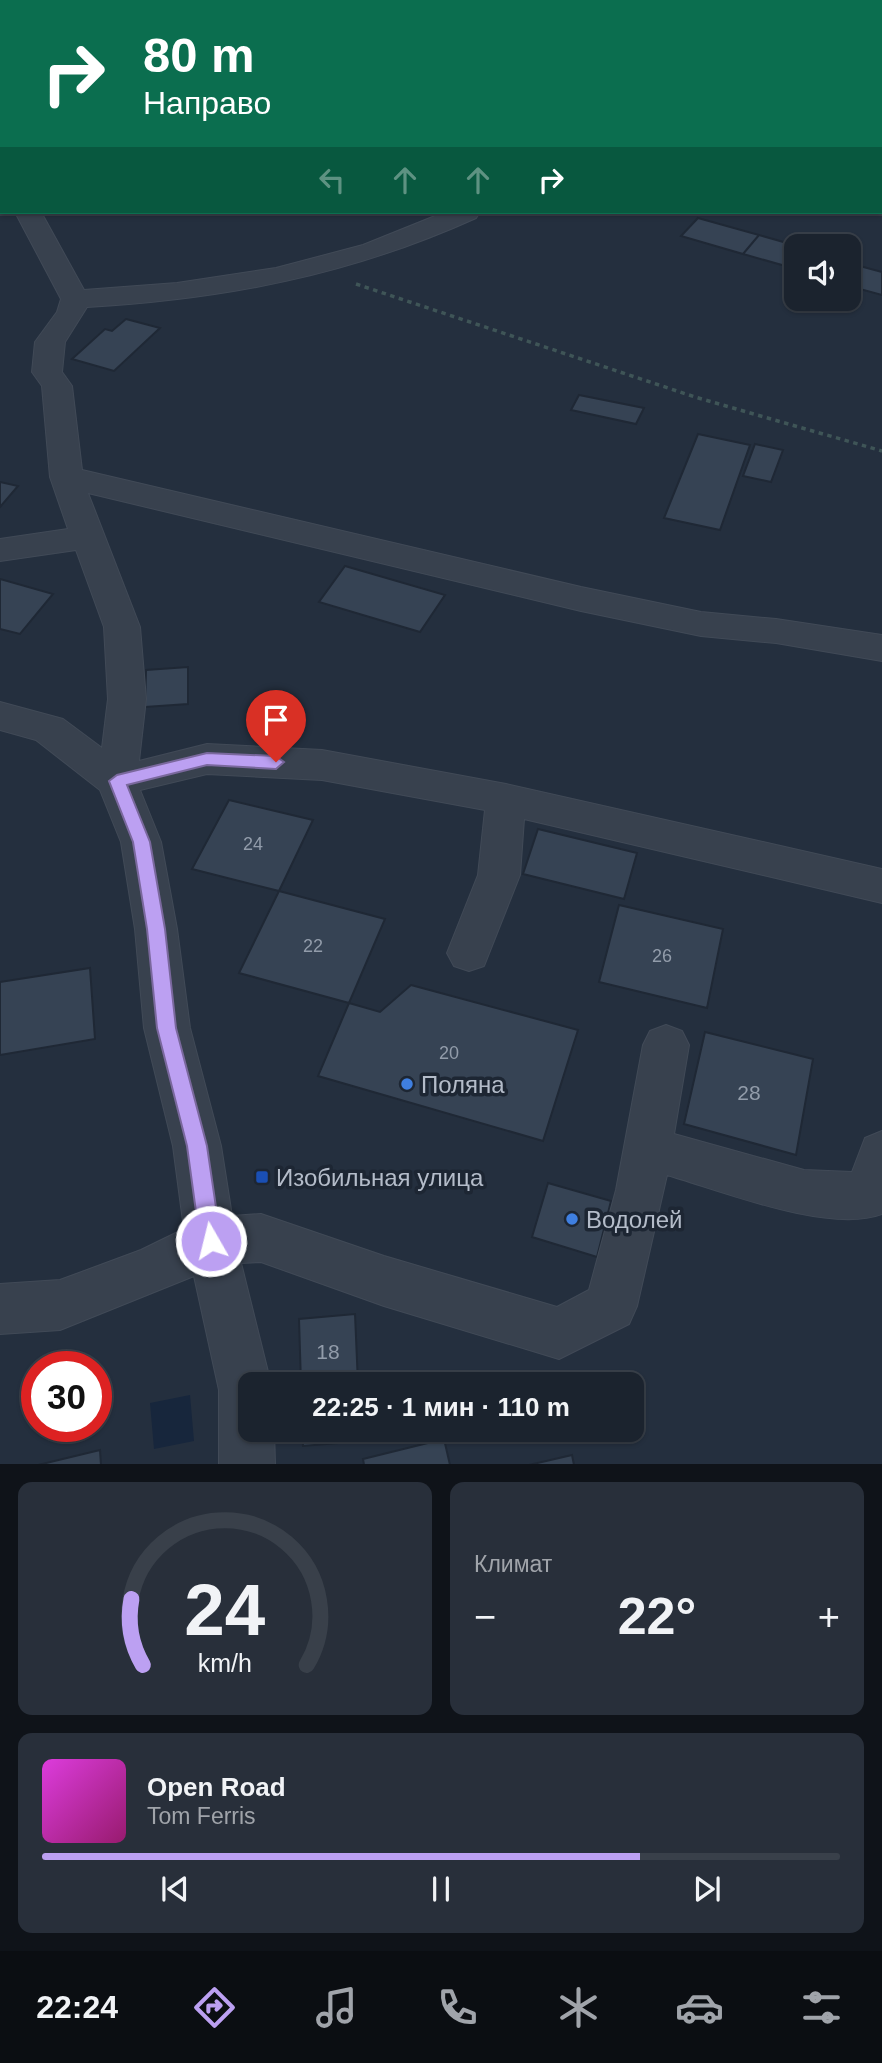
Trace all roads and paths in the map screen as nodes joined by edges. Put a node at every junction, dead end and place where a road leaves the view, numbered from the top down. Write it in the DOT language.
graph roads {
  1 [pos="29,214"];
  2 [pos="463,214"];
  3 [pos="317,268"];
  4 [pos="75,299"];
  5 [pos="882,451"];
  6 [pos="66,477"];
  7 [pos="87,537"];
  8 [pos="0,550"];
  9 [pos="882,648"];
  10 [pos="0,716"];
  11 [pos="117,781"];
  12 [pos="506,799"];
  13 [pos="882,886"];
  14 [pos="468,953"];
  15 [pos="666,1045"];
  16 [pos="648,1148"];
  17 [pos="882,1153"];
  18 [pos="211,1241"];
  19 [pos="0,1309"];
  20 [pos="247,1464"];
  1 -- 4 [label="street"];
  2 -- 3 [label="street"];
  3 -- 4 [label="street"];
  3 -- 5 [label="path"];
  4 -- 6 [label="street"];
  6 -- 7 [label="street"];
  6 -- 9 [label="street"];
  7 -- 8 [label="street"];
  7 -- 11 [label="street"];
  10 -- 11 [label="street"];
  11 -- 12 [label="street"];
  11 -- 18 [label="street"];
  12 -- 13 [label="street"];
  12 -- 14 [label="street"];
  15 -- 16 [label="street"];
  16 -- 17 [label="street"];
  16 -- 18 [label="street"];
  18 -- 19 [label="street"];
  18 -- 20 [label="street"];
}
